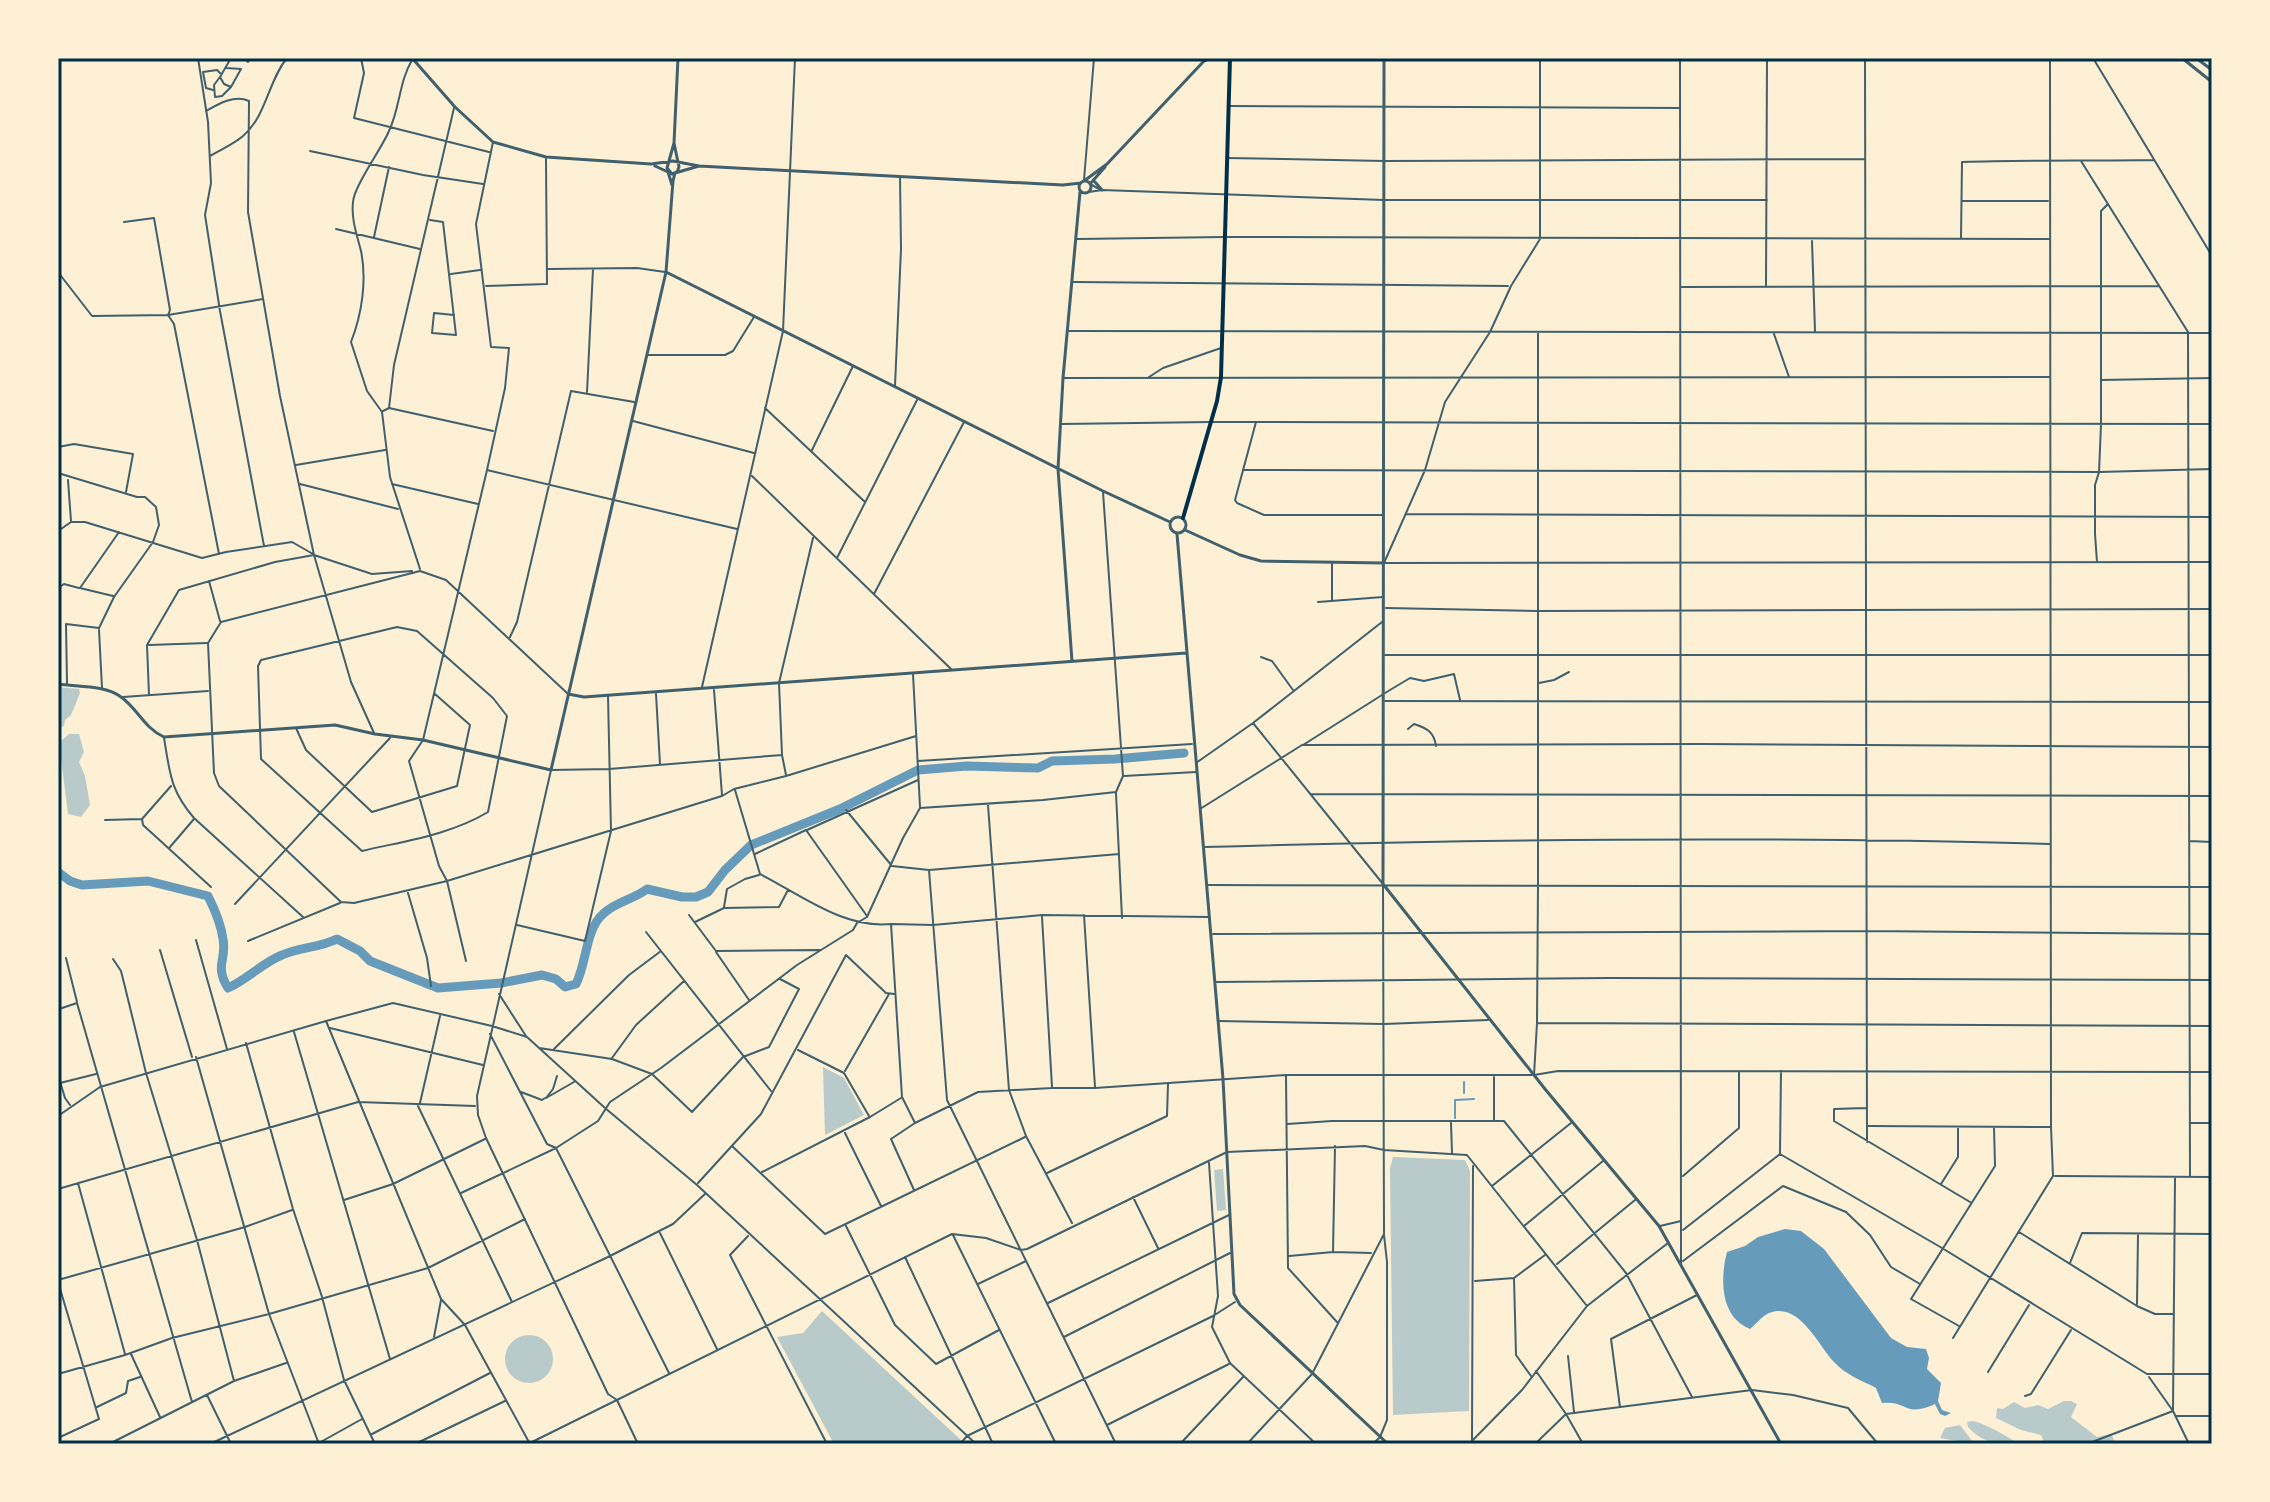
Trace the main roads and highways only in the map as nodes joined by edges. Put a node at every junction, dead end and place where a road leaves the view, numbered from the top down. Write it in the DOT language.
graph roads {
  1 [pos="1227,59"];
  2 [pos="1183,518"];
  1 -- 2 [label="main road"];
}
